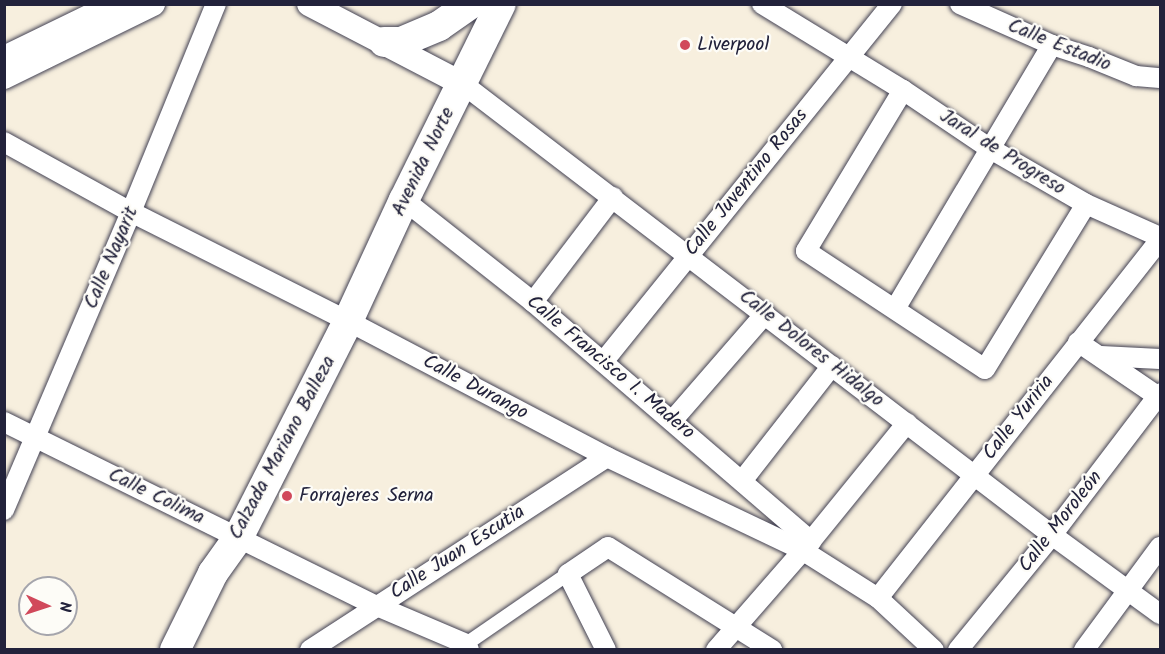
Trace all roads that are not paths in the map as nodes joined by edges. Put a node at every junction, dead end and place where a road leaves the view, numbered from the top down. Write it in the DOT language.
graph roads {
  1 [pos="115,4"];
  2 [pos="153,4"];
  3 [pos="216,4"];
  4 [pos="309,4"];
  5 [pos="470,4"];
  6 [pos="482,4"];
  7 [pos="501,4"];
  8 [pos="762,4"];
  9 [pos="892,4"];
  10 [pos="960,4"];
  11 [pos="384,42"];
  12 [pos="1052,45"];
  13 [pos="849,57"];
  14 [pos="4,58"];
  15 [pos="4,77"];
  16 [pos="1161,78"];
  17 [pos="455,80"];
  18 [pos="903,90"];
  19 [pos="4,142"];
  20 [pos="989,148"];
  21 [pos="613,197"];
  22 [pos="404,200"];
  23 [pos="1086,204"];
  24 [pos="131,212"];
  25 [pos="1161,238"];
  26 [pos="689,256"];
  27 [pos="533,302"];
  28 [pos="895,309"];
  29 [pos="765,314"];
  30 [pos="340,318"];
  31 [pos="1078,342"];
  32 [pos="1101,356"];
  33 [pos="1161,359"];
  34 [pos="603,362"];
  35 [pos="832,366"];
  36 [pos="1160,396"];
  37 [pos="672,421"];
  38 [pos="4,422"];
  39 [pos="907,423"];
  40 [pos="35,438"];
  41 [pos="607,457"];
  42 [pos="974,475"];
  43 [pos="742,481"];
  44 [pos="4,510"];
  45 [pos="230,534"];
  46 [pos="1052,535"];
  47 [pos="807,545"];
  48 [pos="1161,547"];
  49 [pos="568,574"];
  50 [pos="1128,589"];
  51 [pos="878,598"];
  52 [pos="377,606"];
  53 [pos="1161,614"];
  54 [pos="734,628"];
  55 [pos="463,648"];
  56 [pos="175,650"];
  57 [pos="309,650"];
  58 [pos="606,650"];
  59 [pos="716,650"];
  60 [pos="772,650"];
  61 [pos="934,650"];
  62 [pos="958,650"];
  63 [pos="1084,650"];
  1 -- 14 [label="street"];
  2 -- 15 [label="street"];
  3 -- 24 [label="street, Calle Nayarit"];
  4 -- 11 [label="street"];
  5 -- 11 [label="main road"];
  6 -- 17 [label="main road, Avenida Norte"];
  7 -- 17 [label="main road, Avenida Norte"];
  8 -- 13 [label="street, Jaral de Progreso"];
  9 -- 13 [label="street, Calle Juventino Rosas"];
  10 -- 12 [label="street, Calle Estadio"];
  11 -- 17 [label="street"];
  12 -- 16 [label="street, Calle Estadio"];
  12 -- 20 [label="street"];
  13 -- 18 [label="street, Jaral de Progreso"];
  13 -- 26 [label="street, Calle Juventino Rosas"];
  17 -- 21 [label="street, Calle Dolores Hidalgo"];
  17 -- 22 [label="main road, Avenida Norte"];
  17 -- 30 [label="main road, Avenida Norte"];
  18 -- 20 [label="street, Jaral de Progreso"];
  18 -- 28 [label="street"];
  19 -- 24 [label="street, Calle Durango"];
  20 -- 23 [label="street, Jaral de Progreso"];
  20 -- 28 [label="street"];
  21 -- 26 [label="street, Calle Dolores Hidalgo"];
  21 -- 27 [label="street"];
  22 -- 27 [label="street, Calle Francisco I. Madero"];
  22 -- 30 [label="main road, Avenida Norte"];
  23 -- 25 [label="street, Jaral de Progreso"];
  23 -- 28 [label="street"];
  24 -- 30 [label="street, Calle Durango"];
  24 -- 40 [label="street, Calle Nayarit"];
  25 -- 31 [label="street, Calle Yuriria"];
  26 -- 29 [label="street, Calle Dolores Hidalgo"];
  26 -- 34 [label="street, Calle Juventino Rosas"];
  27 -- 34 [label="street, Calle Francisco I. Madero"];
  29 -- 35 [label="street, Calle Dolores Hidalgo"];
  29 -- 37 [label="street"];
  30 -- 41 [label="street, Calle Durango"];
  30 -- 45 [label="main road, Calzada Mariano Balleza"];
  31 -- 32 [label="street"];
  31 -- 42 [label="street, Calle Yuriria"];
  32 -- 33 [label="street"];
  32 -- 36 [label="street"];
  34 -- 37 [label="street, Calle Francisco I. Madero"];
  35 -- 39 [label="street, Calle Dolores Hidalgo"];
  35 -- 43 [label="street"];
  36 -- 46 [label="street, Calle Moroleón"];
  37 -- 43 [label="street, Calle Francisco I. Madero"];
  38 -- 40 [label="street, Calle Colima"];
  39 -- 42 [label="street, Calle Dolores Hidalgo"];
  39 -- 47 [label="street"];
  40 -- 44 [label="street, Calle Nayarit"];
  40 -- 45 [label="street, Calle Colima"];
  41 -- 47 [label="street, Calle Durango"];
  41 -- 52 [label="street, Calle Juan Escutia"];
  42 -- 46 [label="street, Calle Dolores Hidalgo"];
  42 -- 51 [label="street, Calle Yuriria"];
  43 -- 47 [label="street, Calle Francisco I. Madero"];
  45 -- 52 [label="street, Calle Colima"];
  45 -- 56 [label="main road, Calzada Mariano Balleza"];
  46 -- 50 [label="street, Calle Dolores Hidalgo"];
  46 -- 62 [label="street, Calle Moroleón"];
  47 -- 51 [label="street, Calle Durango"];
  47 -- 54 [label="street"];
  48 -- 50 [label="street"];
  49 -- 54 [label="street"];
  49 -- 55 [label="street"];
  49 -- 58 [label="street"];
  50 -- 53 [label="street, Calle Dolores Hidalgo"];
  50 -- 63 [label="street"];
  51 -- 61 [label="street, Calle Durango"];
  52 -- 55 [label="street, Calle Colima"];
  52 -- 57 [label="street, Calle Juan Escutia"];
  54 -- 59 [label="street"];
  54 -- 60 [label="street"];
}
